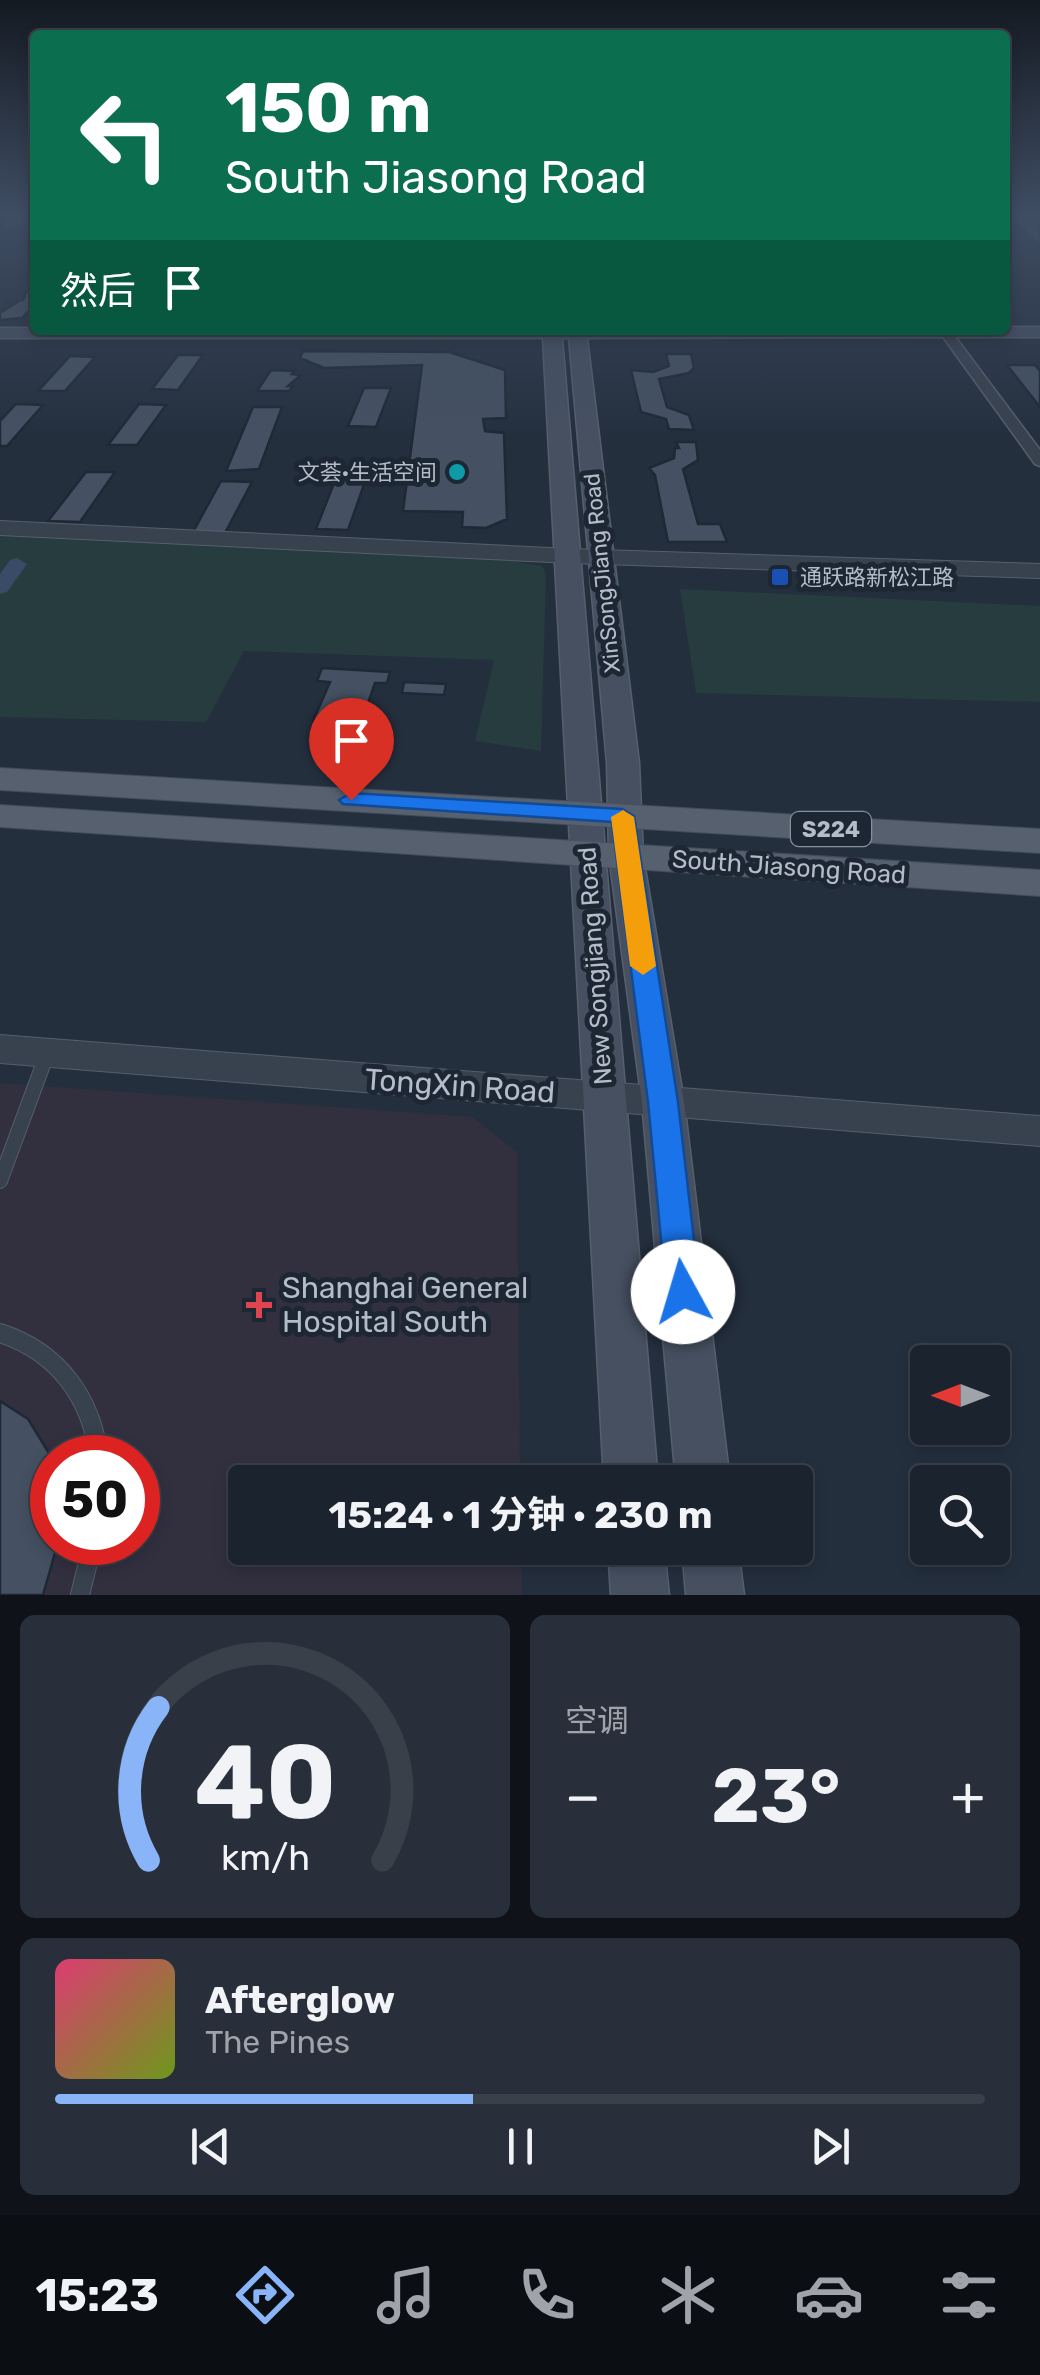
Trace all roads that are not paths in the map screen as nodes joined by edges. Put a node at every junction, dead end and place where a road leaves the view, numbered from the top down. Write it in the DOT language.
graph roads {
  1 [pos="1010,332"];
  2 [pos="1040,332"];
  3 [pos="0,333"];
  4 [pos="30,333"];
  5 [pos="552,335"];
  6 [pos="577,335"];
  7 [pos="948,335"];
  8 [pos="1040,461"];
  9 [pos="0,528"];
  10 [pos="584,556"];
  11 [pos="1040,571"];
  12 [pos="0,779"];
  13 [pos="604,815"];
  14 [pos="0,816"];
  15 [pos="1040,842"];
  16 [pos="607,855"];
  17 [pos="1040,883"];
  18 [pos="0,1050"];
  19 [pos="47,1053"];
  20 [pos="603,1097"];
  21 [pos="663,1102"];
  22 [pos="1040,1131"];
  23 [pos="0,1181"];
  24 [pos="0,1333"];
  25 [pos="95,1435"];
  26 [pos="631,1465"];
  27 [pos="701,1465"];
  28 [pos="87,1565"];
  29 [pos="637,1565"];
  30 [pos="711,1565"];
  31 [pos="80,1595"];
  32 [pos="640,1595"];
  33 [pos="714,1595"];
  1 -- 2 [label="main road"];
  3 -- 4 [label="main road"];
  5 -- 10 [label="main road, New Songjiang Road"];
  6 -- 10 [label="main road, XinSongJiang Road"];
  7 -- 8 [label="street"];
  9 -- 10 [label="street"];
  10 -- 11 [label="street"];
  10 -- 13 [label="main road, New Songjiang Road"];
  10 -- 13 [label="main road, XinSongJiang Road"];
  12 -- 13 [label="main road, South Jiasong Road / S224"];
  13 -- 15 [label="main road, South Jiasong Road / S224"];
  13 -- 16 [label="main road, New Songjiang Road"];
  14 -- 16 [label="main road, South Jiasong Road / S224"];
  16 -- 17 [label="main road, South Jiasong Road / S224"];
  16 -- 20 [label="main road, New Songjiang Road"];
  16 -- 21 [label="main road, New Songjiang Road"];
  18 -- 19 [label="street, TongXin Road"];
  19 -- 20 [label="street, TongXin Road"];
  19 -- 23 [label="lane"];
  20 -- 21 [label="street, TongXin Road"];
  20 -- 26 [label="main road, New Songjiang Road"];
  21 -- 22 [label="street, TongXin Road"];
  21 -- 27 [label="main road, New Songjiang Road"];
  24 -- 25 [label="lane"];
  28 -- 31 [label="lane"];
  29 -- 32 [label="main road"];
  30 -- 33 [label="main road"];
}
